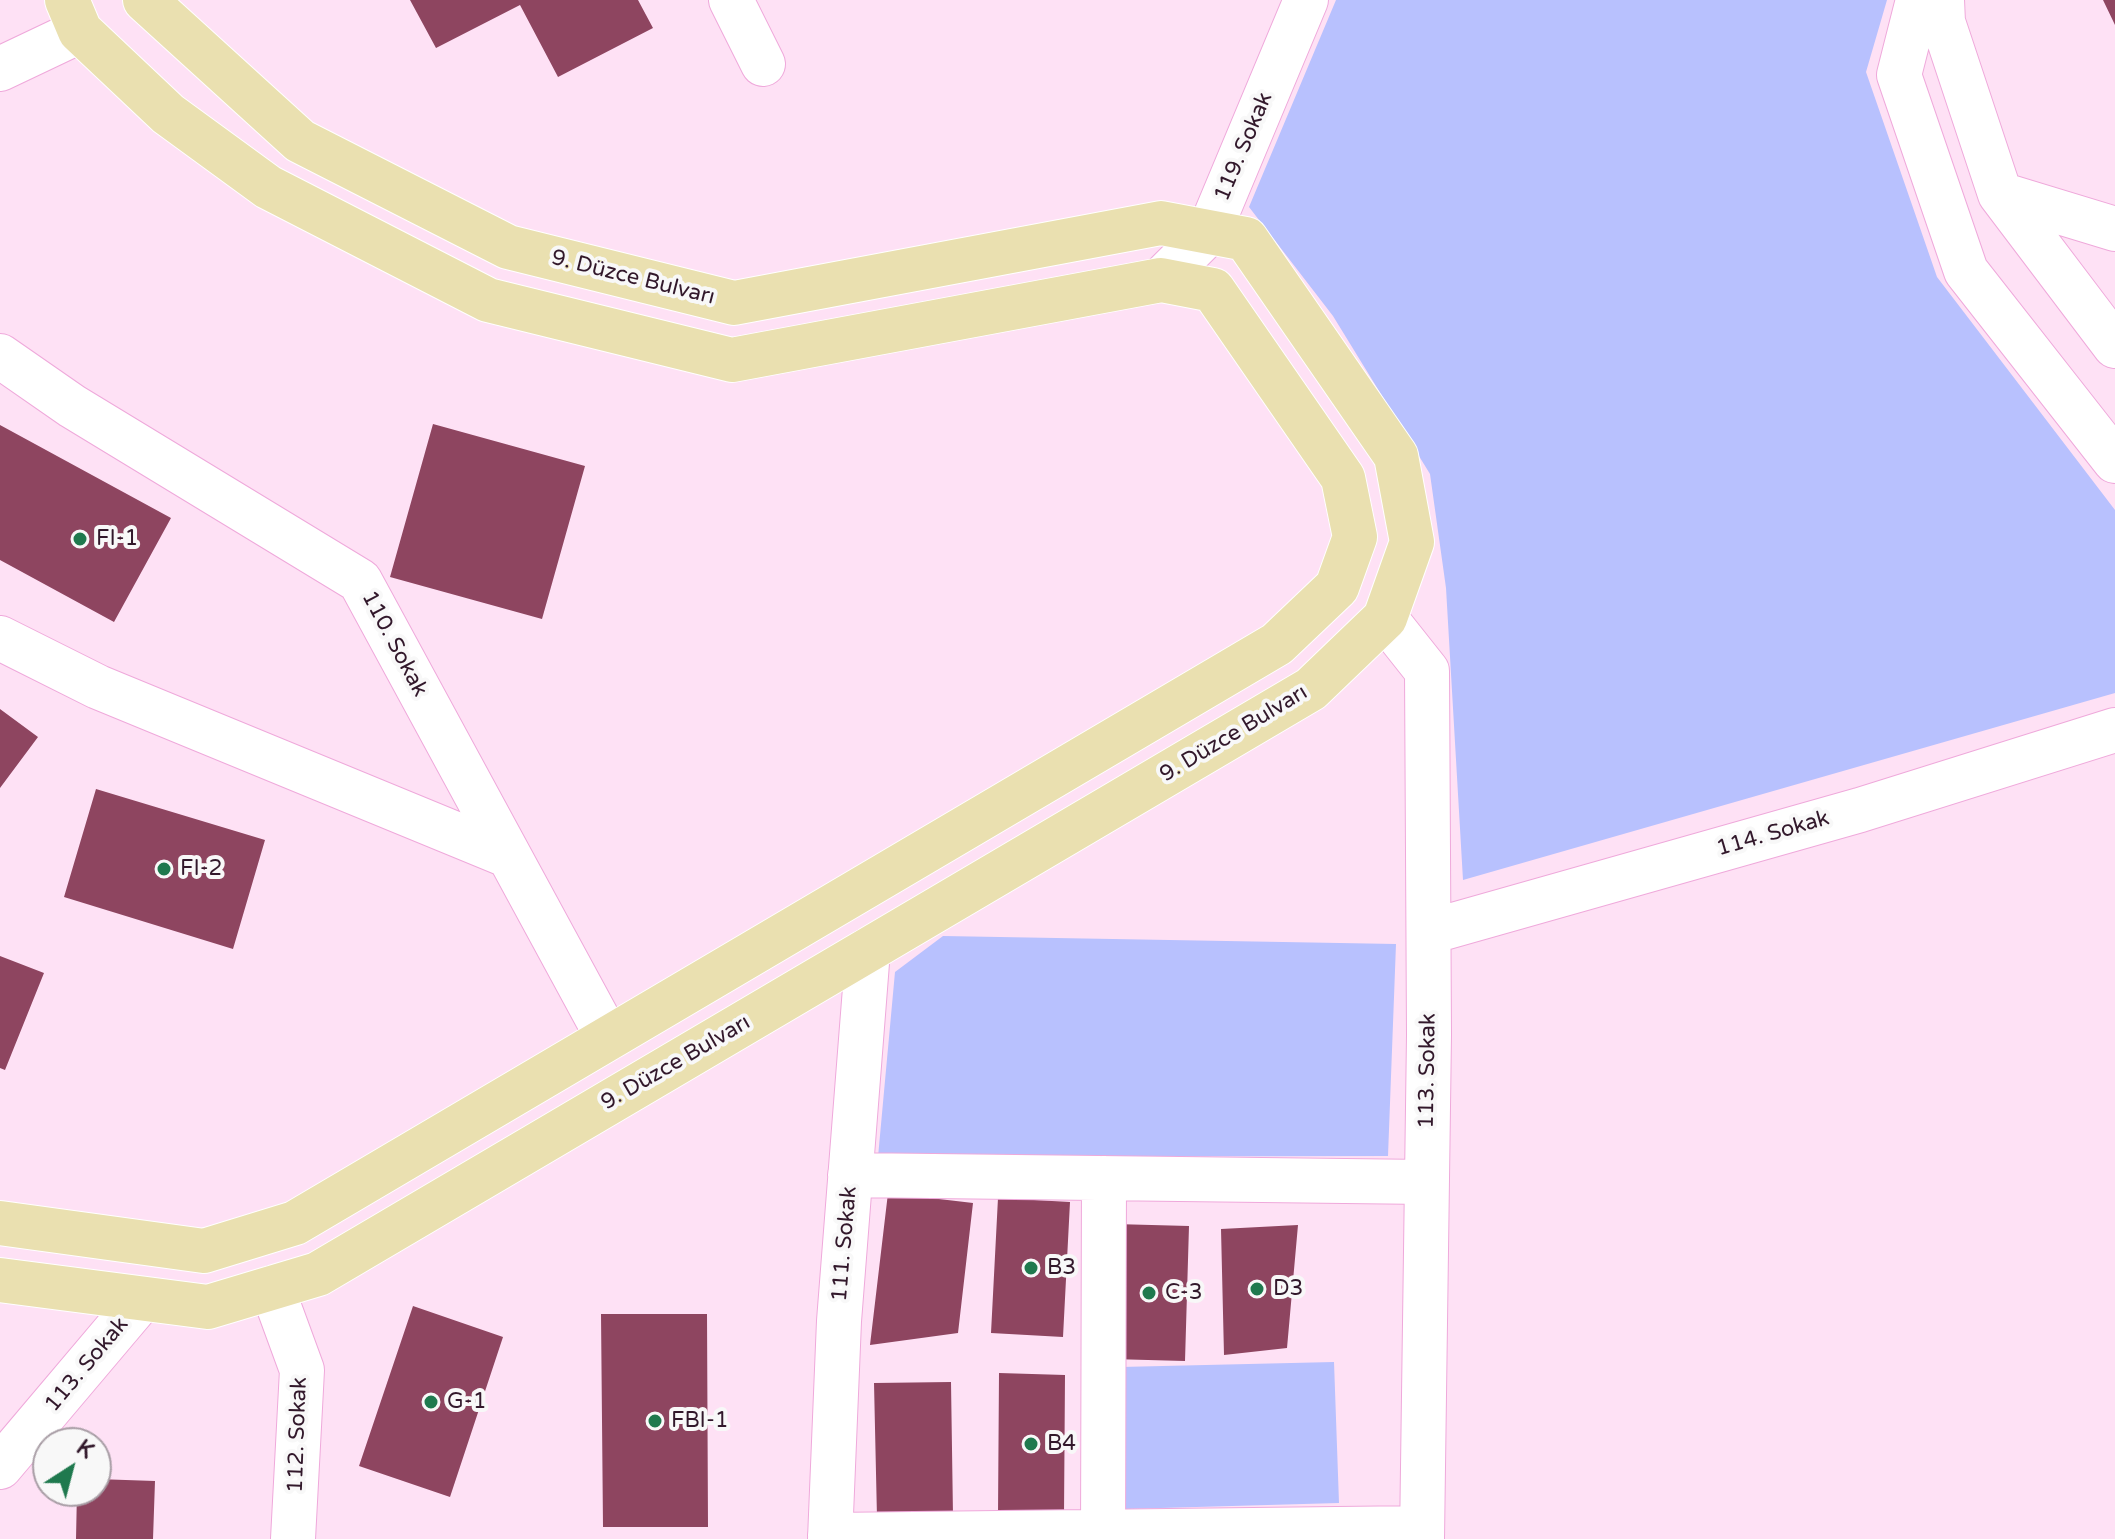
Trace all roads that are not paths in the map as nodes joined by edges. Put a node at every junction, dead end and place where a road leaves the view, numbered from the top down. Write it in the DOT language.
graph roads {
  1 [pos="145,0"];
  2 [pos="731,0"];
  3 [pos="1306,0"];
  4 [pos="1918,0"];
  5 [pos="1942,0"];
  6 [pos="74,16"];
  7 [pos="763,64"];
  8 [pos="0,69"];
  9 [pos="2000,194"];
  10 [pos="2115,229"];
  11 [pos="1209,232"];
  12 [pos="1161,280"];
  13 [pos="2115,346"];
  14 [pos="0,356"];
  15 [pos="2115,461"];
  16 [pos="1385,618"];
  17 [pos="0,638"];
  18 [pos="2115,730"];
  19 [pos="509,856"];
  20 [pos="1429,932"];
  21 [pos="868,950"];
  22 [pos="608,1038"];
  23 [pos="850,1175"];
  24 [pos="1104,1178"];
  25 [pos="1427,1182"];
  26 [pos="0,1223"];
  27 [pos="0,1280"];
  28 [pos="272,1288"];
  29 [pos="142,1299"];
  30 [pos="0,1467"];
  31 [pos="1422,1534"];
  32 [pos="1103,1535"];
  33 [pos="830,1537"];
  34 [pos="293,1539"];
  1 -- 11 [label="main road, 9. Düzce Bulvarı"];
  2 -- 7 [label="street"];
  3 -- 11 [label="street, 119. Sokak"];
  4 -- 15 [label="street"];
  5 -- 9 [label="street"];
  6 -- 8 [label="street"];
  6 -- 12 [label="main road"];
  9 -- 10 [label="street"];
  9 -- 13 [label="street"];
  11 -- 12 [label="street, 119. Sokak"];
  11 -- 16 [label="main road, 9. Düzce Bulvarı"];
  12 -- 22 [label="main road"];
  14 -- 19 [label="street, 110. Sokak"];
  16 -- 20 [label="street, 113. Sokak"];
  16 -- 21 [label="main road, 9. Düzce Bulvarı"];
  17 -- 19 [label="street"];
  18 -- 20 [label="street, 114. Sokak"];
  19 -- 22 [label="street, 110. Sokak"];
  20 -- 25 [label="street, 113. Sokak"];
  21 -- 23 [label="street, 111. Sokak"];
  21 -- 28 [label="main road, 9. Düzce Bulvarı"];
  22 -- 26 [label="main road"];
  23 -- 24 [label="street"];
  23 -- 33 [label="street, 111. Sokak"];
  24 -- 25 [label="street"];
  24 -- 32 [label="street"];
  25 -- 31 [label="street, 113. Sokak"];
  27 -- 29 [label="main road, 9. Düzce Bulvarı"];
  28 -- 29 [label="main road, 9. Düzce Bulvarı"];
  28 -- 34 [label="street, 112. Sokak"];
  29 -- 30 [label="street, 113. Sokak"];
  31 -- 32 [label="street"];
  32 -- 33 [label="street"];
}
